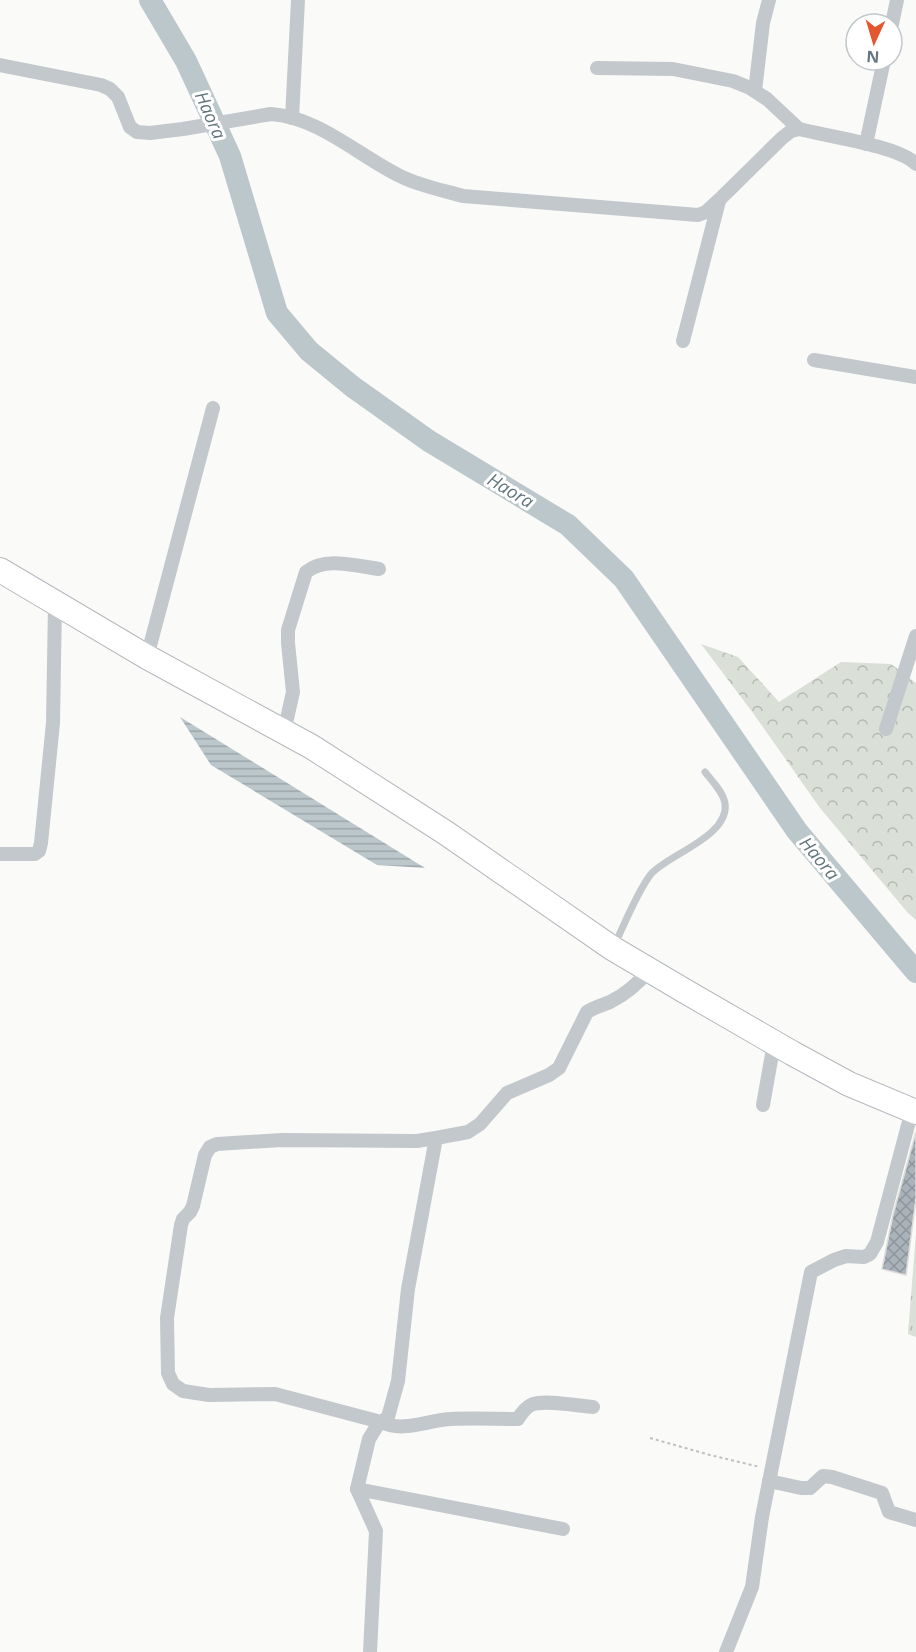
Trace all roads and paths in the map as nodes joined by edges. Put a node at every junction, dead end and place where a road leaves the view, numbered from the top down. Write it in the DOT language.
graph roads {
  1 [pos="298,0"];
  2 [pos="769,0"];
  3 [pos="0,65"];
  4 [pos="597,68"];
  5 [pos="881,72"];
  6 [pos="755,91"];
  7 [pos="292,118"];
  8 [pos="799,129"];
  9 [pos="866,144"];
  10 [pos="916,164"];
  11 [pos="719,201"];
  12 [pos="683,341"];
  13 [pos="814,360"];
  14 [pos="916,377"];
  15 [pos="213,408"];
  16 [pos="379,568"];
  17 [pos="0,570"];
  18 [pos="55,603"];
  19 [pos="916,636"];
  20 [pos="147,657"];
  21 [pos="886,729"];
  22 [pos="284,732"];
  23 [pos="705,772"];
  24 [pos="0,854"];
  25 [pos="612,948"];
  26 [pos="649,970"];
  27 [pos="774,1043"];
  28 [pos="763,1105"];
  29 [pos="914,1111"];
  30 [pos="436,1137"];
  31 [pos="593,1407"];
  32 [pos="381,1422"];
  33 [pos="650,1438"];
  34 [pos="770,1476"];
  35 [pos="357,1489"];
  36 [pos="916,1520"];
  37 [pos="563,1529"];
  38 [pos="370,1652"];
  39 [pos="726,1652"];
  1 -- 7 [label="street"];
  2 -- 6 [label="street"];
  3 -- 7 [label="street"];
  4 -- 6 [label="street"];
  5 -- 9 [label="street"];
  6 -- 8 [label="street"];
  7 -- 11 [label="street"];
  8 -- 9 [label="street"];
  8 -- 11 [label="street"];
  9 -- 10 [label="street"];
  11 -- 12 [label="street"];
  13 -- 14 [label="street"];
  15 -- 20 [label="street"];
  16 -- 22 [label="street"];
  17 -- 18 [label="highway"];
  18 -- 20 [label="highway"];
  18 -- 24 [label="street"];
  19 -- 21 [label="street"];
  20 -- 22 [label="highway"];
  22 -- 25 [label="highway"];
  23 -- 25 [label="lane"];
  25 -- 26 [label="highway"];
  26 -- 27 [label="highway"];
  26 -- 30 [label="street"];
  27 -- 28 [label="street"];
  27 -- 29 [label="highway"];
  29 -- 34 [label="street"];
  30 -- 32 [label="street"];
  30 -- 32 [label="street"];
  31 -- 32 [label="street"];
  32 -- 35 [label="street"];
  33 -- 34 [label="path"];
  34 -- 36 [label="street"];
  34 -- 39 [label="street"];
  35 -- 37 [label="street"];
  35 -- 38 [label="street"];
}
